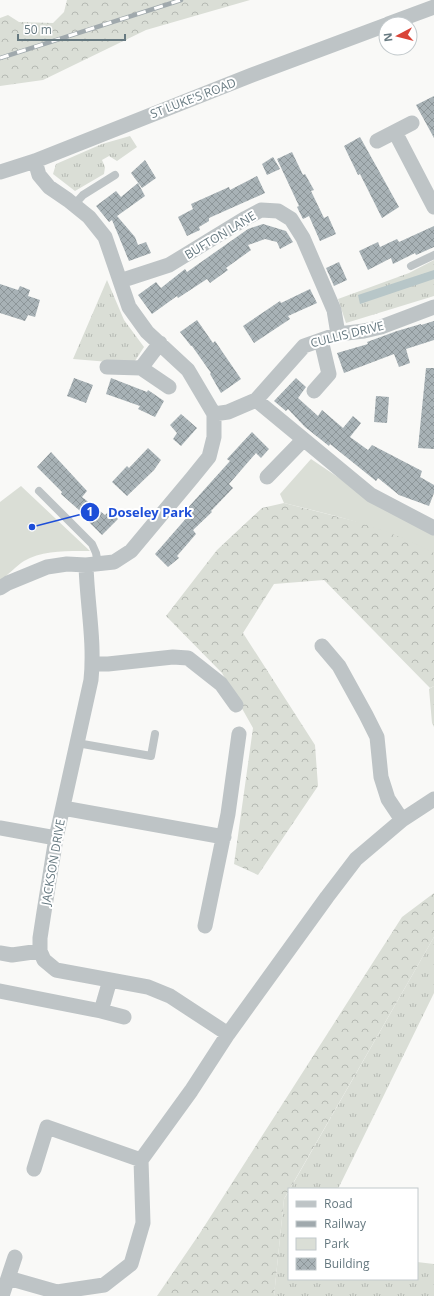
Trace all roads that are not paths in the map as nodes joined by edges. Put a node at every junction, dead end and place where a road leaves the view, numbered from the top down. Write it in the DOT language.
graph roads {
  1 [pos="434,7"];
  2 [pos="409,16"];
  3 [pos="378,27"];
  4 [pos="412,123"];
  5 [pos="395,132"];
  6 [pos="377,141"];
  7 [pos="34,161"];
  8 [pos="0,172"];
  9 [pos="115,175"];
  10 [pos="74,205"];
  11 [pos="434,207"];
  12 [pos="434,255"];
  13 [pos="411,266"];
  14 [pos="120,281"];
  15 [pos="434,307"];
  16 [pos="338,334"];
  17 [pos="321,340"];
  18 [pos="160,343"];
  19 [pos="107,367"];
  20 [pos="141,368"];
  21 [pos="169,387"];
  22 [pos="314,391"];
  23 [pos="256,400"];
  24 [pos="214,414"];
  25 [pos="303,440"];
  26 [pos="267,477"];
  27 [pos="39,490"];
  28 [pos="434,527"];
  29 [pos="92,565"];
  30 [pos="0,588"];
  31 [pos="322,646"];
  32 [pos="93,664"];
  33 [pos="236,705"];
  34 [pos="155,734"];
  35 [pos="240,734"];
  36 [pos="77,743"];
  37 [pos="434,799"];
  38 [pos="63,808"];
  39 [pos="402,820"];
  40 [pos="0,828"];
  41 [pos="224,837"];
  42 [pos="56,838"];
  43 [pos="205,926"];
  44 [pos="40,951"];
  45 [pos="0,953"];
  46 [pos="110,980"];
  47 [pos="0,991"];
  48 [pos="101,1012"];
  49 [pos="124,1018"];
  50 [pos="228,1034"];
  51 [pos="141,1160"];
  52 [pos="34,1169"];
  53 [pos="15,1258"];
  54 [pos="8,1278"];
  55 [pos="2,1296"];
  1 -- 2 [label="street, ST LUKE'S ROAD"];
  3 -- 7 [label="street, ST LUKE'S ROAD"];
  4 -- 5 [label="street"];
  5 -- 6 [label="street"];
  5 -- 11 [label="street"];
  7 -- 8 [label="street, ST LUKE'S ROAD"];
  7 -- 10 [label="street"];
  9 -- 10 [label="lane"];
  10 -- 14 [label="street"];
  12 -- 13 [label="lane"];
  14 -- 16 [label="street, BUFTON LANE"];
  14 -- 18 [label="street"];
  15 -- 16 [label="street, CULLIS DRIVE"];
  16 -- 17 [label="street, CULLIS DRIVE"];
  17 -- 22 [label="street"];
  17 -- 23 [label="street, CULLIS DRIVE"];
  18 -- 20 [label="street"];
  18 -- 24 [label="street"];
  19 -- 20 [label="street"];
  20 -- 21 [label="street"];
  23 -- 24 [label="street, CULLIS DRIVE"];
  23 -- 25 [label="street"];
  24 -- 29 [label="street"];
  25 -- 26 [label="street"];
  25 -- 28 [label="street"];
  27 -- 29 [label="lane"];
  29 -- 30 [label="street"];
  29 -- 32 [label="street, JACKSON DRIVE"];
  31 -- 39 [label="street"];
  32 -- 33 [label="street"];
  32 -- 36 [label="street, JACKSON DRIVE"];
  34 -- 36 [label="lane"];
  35 -- 41 [label="street"];
  36 -- 38 [label="street, JACKSON DRIVE"];
  37 -- 39 [label="street"];
  38 -- 41 [label="street"];
  38 -- 42 [label="street, JACKSON DRIVE"];
  39 -- 50 [label="street"];
  40 -- 42 [label="street"];
  41 -- 43 [label="street"];
  42 -- 44 [label="street, JACKSON DRIVE"];
  44 -- 45 [label="street"];
  44 -- 46 [label="street"];
  46 -- 48 [label="street"];
  46 -- 50 [label="street"];
  47 -- 48 [label="street"];
  48 -- 49 [label="street"];
  50 -- 51 [label="street"];
  51 -- 52 [label="street"];
  51 -- 54 [label="street"];
  53 -- 54 [label="street"];
  54 -- 55 [label="street"];
}
